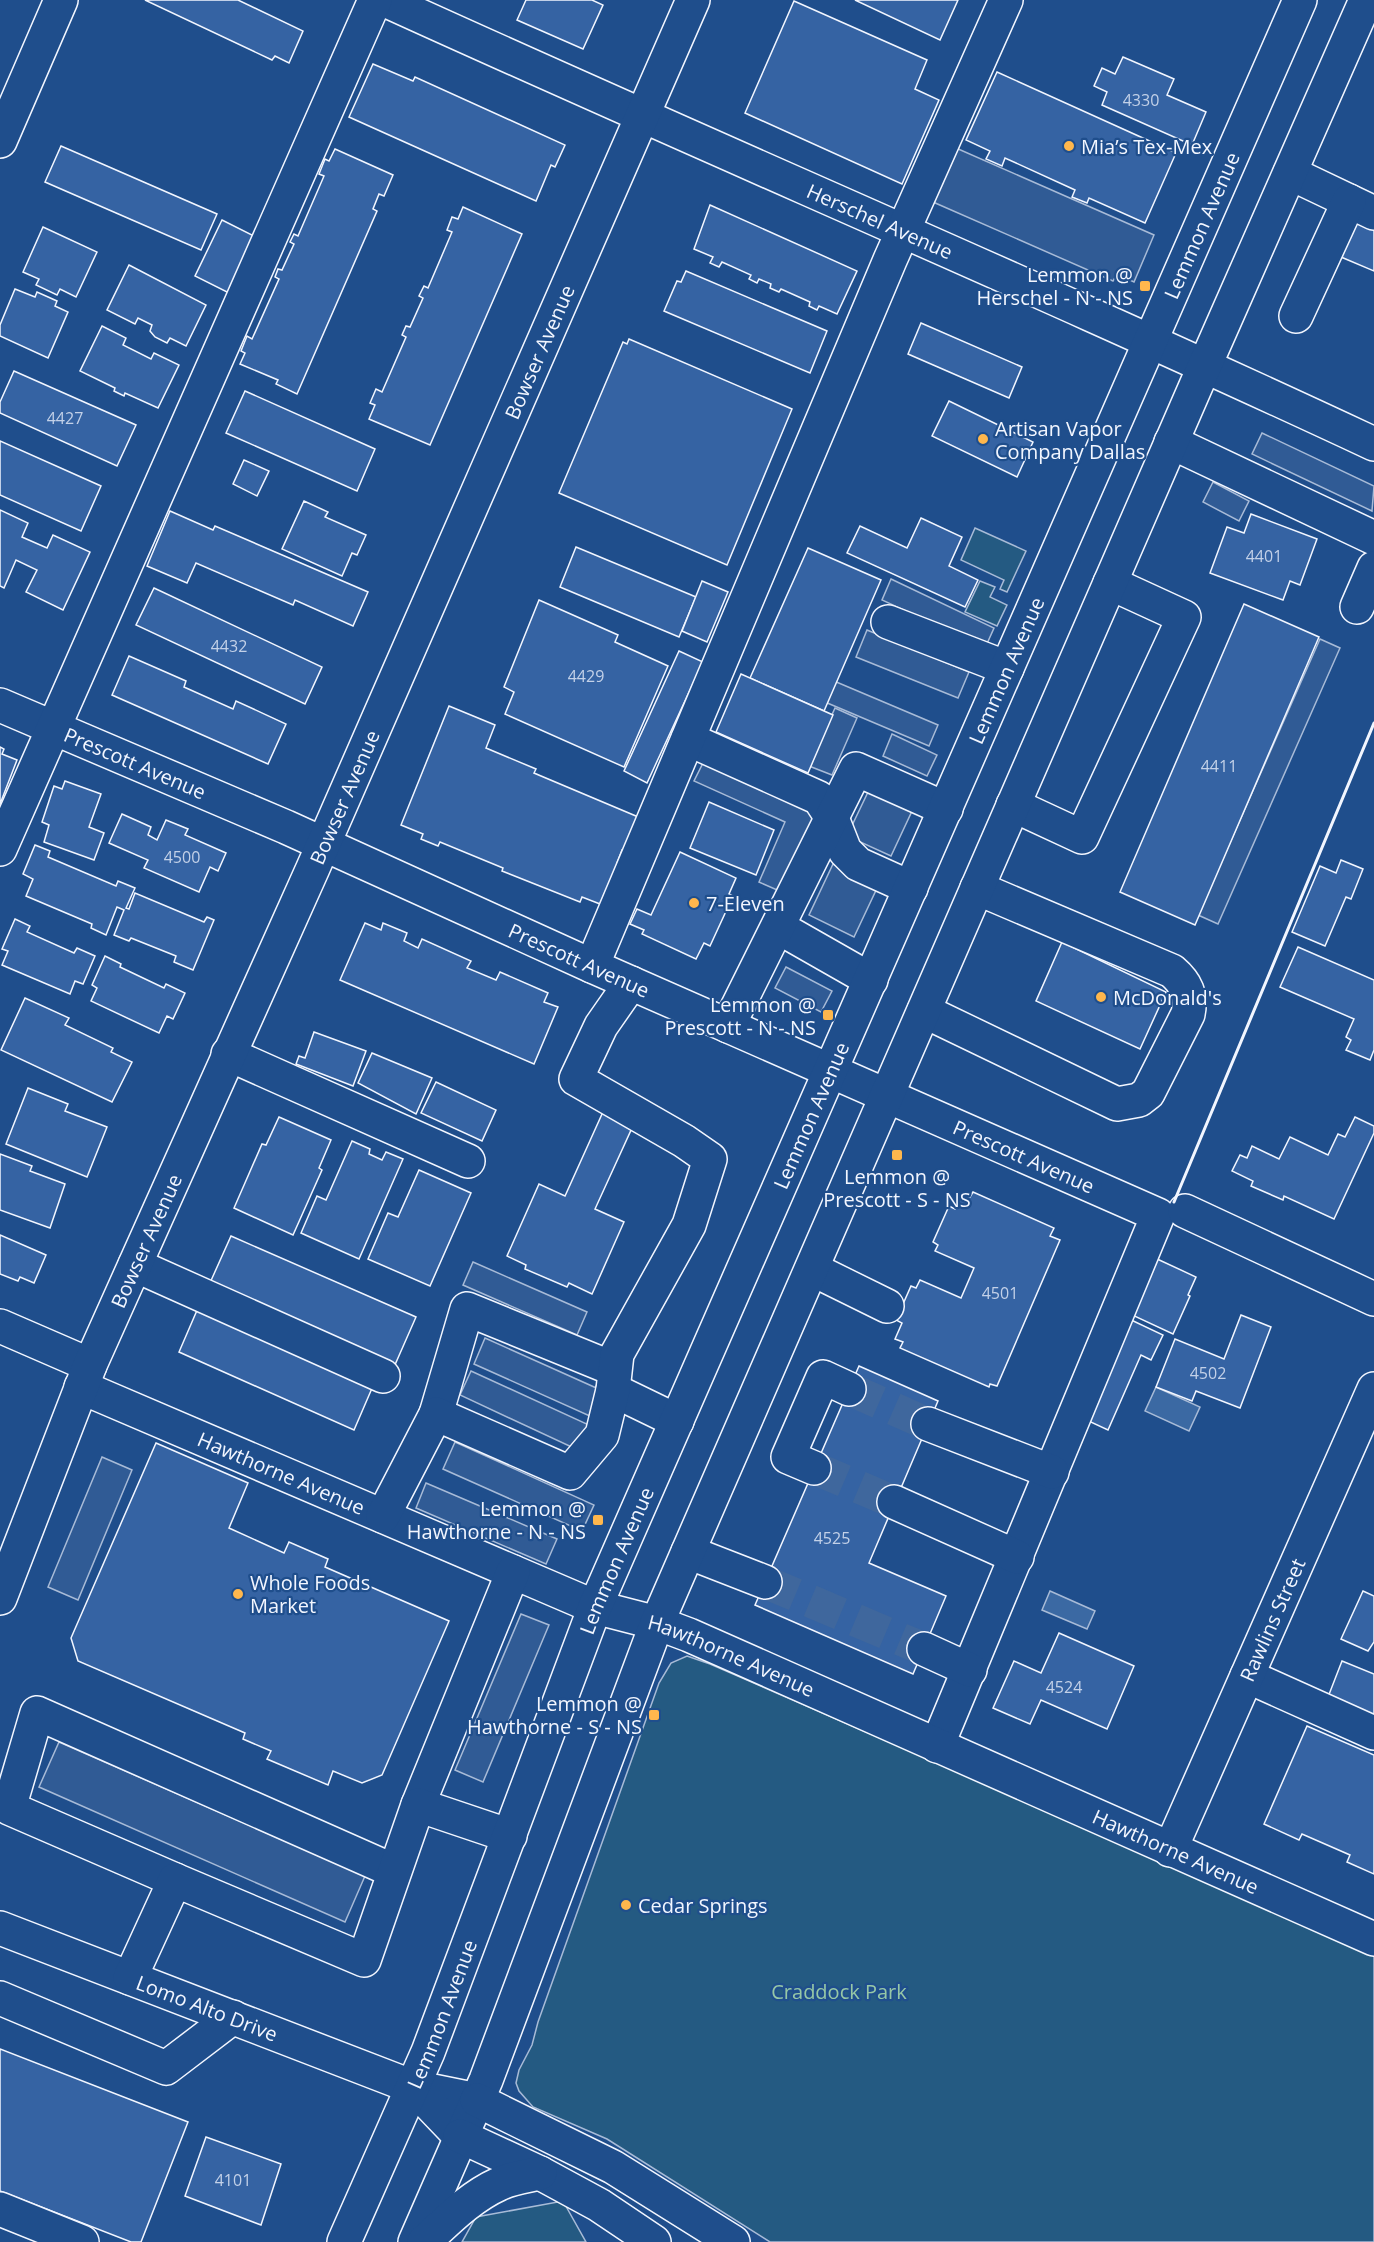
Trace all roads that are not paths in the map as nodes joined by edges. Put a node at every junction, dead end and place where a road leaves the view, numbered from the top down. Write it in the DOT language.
graph roads {
  1 [pos="61,0"];
  2 [pos="375,0"];
  3 [pos="385,0"];
  4 [pos="693,0"];
  5 [pos="1006,0"];
  6 [pos="1296,1"];
  7 [pos="1368,7"];
  8 [pos="641,117"];
  9 [pos="0,141"];
  10 [pos="1290,173"];
  11 [pos="1362,207"];
  12 [pos="902,232"];
  13 [pos="1296,316"];
  14 [pos="1150,342"];
  15 [pos="1204,365"];
  16 [pos="1172,442"];
  17 [pos="1374,444"];
  18 [pos="1374,538"];
  19 [pos="1374,568"];
  20 [pos="1110,583"];
  21 [pos="1357,607"];
  22 [pos="888,622"];
  23 [pos="1007,668"];
  24 [pos="0,705"];
  25 [pos="54,729"];
  26 [pos="687,739"];
  27 [pos="1013,805"];
  28 [pos="946,809"];
  29 [pos="832,818"];
  30 [pos="324,844"];
  31 [pos="0,849"];
  32 [pos="911,888"];
  33 [pos="977,888"];
  34 [pos="778,927"];
  35 [pos="592,966"];
  36 [pos="871,980"];
  37 [pos="631,983"];
  38 [pos="924,1011"];
  39 [pos="728,1026"];
  40 [pos="228,1054"];
  41 [pos="831,1071"];
  42 [pos="887,1096"];
  43 [pos="468,1161"];
  44 [pos="1171,1213"];
  45 [pos="135,1264"];
  46 [pos="812,1269"];
  47 [pos="1374,1299"];
  48 [pos="886,1306"];
  49 [pos="0,1326"];
  50 [pos="85,1376"];
  51 [pos="383,1376"];
  52 [pos="614,1379"];
  53 [pos="849,1389"];
  54 [pos="1374,1389"];
  55 [pos="436,1414"];
  56 [pos="677,1421"];
  57 [pos="928,1424"];
  58 [pos="814,1468"];
  59 [pos="1052,1472"];
  60 [pos="894,1502"];
  61 [pos="383,1516"];
  62 [pos="688,1552"];
  63 [pos="1017,1557"];
  64 [pos="513,1572"];
  65 [pos="765,1582"];
  66 [pos="1,1590"];
  67 [pos="595,1607"];
  68 [pos="657,1623"];
  69 [pos="924,1649"];
  70 [pos="970,1670"];
  71 [pos="1246,1676"];
  72 [pos="1374,1733"];
  73 [pos="937,1746"];
  74 [pos="418,1805"];
  75 [pos="510,1836"];
  76 [pos="1170,1850"];
  77 [pos="394,1871"];
  78 [pos="174,1880"];
  79 [pos="0,1928"];
  80 [pos="1374,1939"];
  81 [pos="130,1978"];
  82 [pos="0,1998"];
  83 [pos="233,2017"];
  84 [pos="413,2087"];
  85 [pos="477,2100"];
  86 [pos="460,2136"];
  87 [pos="540,2173"];
  88 [pos="0,2209"];
  89 [pos="82,2242"];
  90 [pos="344,2242"];
  91 [pos="415,2242"];
  92 [pos="424,2242"];
  93 [pos="654,2242"];
  94 [pos="733,2242"];
  1 -- 9 [label="main road"];
  2 -- 25 [label="main road"];
  3 -- 8 [label="main road, Herschel Avenue"];
  4 -- 8 [label="main road, Bowser Avenue"];
  5 -- 12 [label="main road"];
  6 -- 14 [label="main road, Lemmon Avenue"];
  7 -- 10 [label="main road"];
  8 -- 12 [label="main road, Herschel Avenue"];
  8 -- 30 [label="main road, Bowser Avenue"];
  10 -- 11 [label="main road"];
  10 -- 15 [label="main road"];
  11 -- 13 [label="main road"];
  12 -- 14 [label="main road, Herschel Avenue"];
  12 -- 26 [label="main road"];
  14 -- 15 [label="main road, Herschel Avenue"];
  14 -- 23 [label="main road, Lemmon Avenue"];
  15 -- 16 [label="main road"];
  15 -- 17 [label="main road, Herschel Avenue"];
  16 -- 18 [label="main road"];
  16 -- 20 [label="main road"];
  19 -- 21 [label="main road"];
  20 -- 27 [label="main road"];
  20 -- 27 [label="main road"];
  22 -- 23 [label="main road"];
  23 -- 28 [label="main road, Lemmon Avenue"];
  24 -- 25 [label="main road, Prescott Avenue"];
  25 -- 30 [label="main road, Prescott Avenue"];
  25 -- 31 [label="main road"];
  26 -- 29 [label="main road"];
  26 -- 35 [label="main road"];
  27 -- 33 [label="main road"];
  28 -- 29 [label="main road"];
  28 -- 32 [label="main road, Lemmon Avenue"];
  29 -- 32 [label="main road"];
  29 -- 34 [label="main road"];
  30 -- 35 [label="main road, Prescott Avenue"];
  30 -- 40 [label="main road, Bowser Avenue"];
  32 -- 36 [label="main road, Lemmon Avenue"];
  33 -- 38 [label="main road"];
  33 -- 38 [label="main road"];
  34 -- 36 [label="main road"];
  34 -- 39 [label="main road"];
  35 -- 37 [label="main road, Prescott Avenue"];
  36 -- 41 [label="main road, Lemmon Avenue"];
  37 -- 39 [label="main road, Prescott Avenue"];
  37 -- 52 [label="main road"];
  38 -- 42 [label="main road"];
  39 -- 41 [label="main road, Prescott Avenue"];
  40 -- 43 [label="main road"];
  40 -- 45 [label="main road, Bowser Avenue"];
  41 -- 42 [label="main road, Prescott Avenue"];
  41 -- 56 [label="main road, Lemmon Avenue"];
  42 -- 44 [label="main road, Prescott Avenue"];
  42 -- 46 [label="main road"];
  44 -- 47 [label="main road, Prescott Avenue"];
  44 -- 59 [label="main road"];
  45 -- 50 [label="main road, Bowser Avenue"];
  45 -- 51 [label="main road"];
  46 -- 48 [label="main road"];
  46 -- 62 [label="main road"];
  49 -- 50 [label="main road, Hawthorne Avenue"];
  50 -- 61 [label="main road, Hawthorne Avenue"];
  50 -- 66 [label="main road, Bowser Avenue"];
  52 -- 55 [label="main road"];
  52 -- 55 [label="main road"];
  52 -- 56 [label="main road"];
  53 -- 58 [label="main road"];
  54 -- 71 [label="main road, Rawlins Street"];
  55 -- 61 [label="main road"];
  56 -- 67 [label="main road, Lemmon Avenue"];
  57 -- 59 [label="main road"];
  59 -- 63 [label="main road"];
  60 -- 63 [label="main road"];
  61 -- 64 [label="main road, Hawthorne Avenue"];
  62 -- 65 [label="main road"];
  62 -- 68 [label="main road"];
  63 -- 70 [label="main road"];
  64 -- 67 [label="main road, Hawthorne Avenue"];
  64 -- 74 [label="main road"];
  67 -- 68 [label="main road, Hawthorne Avenue"];
  67 -- 75 [label="main road, Lemmon Avenue"];
  68 -- 73 [label="main road, Hawthorne Avenue"];
  68 -- 85 [label="main road"];
  69 -- 70 [label="main road"];
  70 -- 73 [label="main road"];
  71 -- 72 [label="main road"];
  71 -- 76 [label="main road, Rawlins Street"];
  73 -- 76 [label="main road, Hawthorne Avenue"];
  74 -- 75 [label="main road"];
  74 -- 77 [label="main road"];
  75 -- 84 [label="main road, Lemmon Avenue"];
  76 -- 80 [label="main road, Hawthorne Avenue"];
  77 -- 78 [label="main road"];
  77 -- 78 [label="main road"];
  78 -- 81 [label="main road"];
  79 -- 81 [label="main road, Lomo Alto Drive"];
  81 -- 83 [label="main road, Lomo Alto Drive"];
  82 -- 83 [label="main road"];
  83 -- 84 [label="main road, Lomo Alto Drive"];
  84 -- 85 [label="main road, Lomo Alto Drive"];
  84 -- 86 [label="main road, Lomo Alto Drive"];
  84 -- 90 [label="main road, Lemmon Avenue"];
  85 -- 86 [label="main road"];
  85 -- 94 [label="main road, Lomo Alto Drive"];
  86 -- 87 [label="main road"];
  86 -- 91 [label="main road"];
  87 -- 92 [label="main road"];
  87 -- 93 [label="main road"];
  88 -- 89 [label="main road"];
}
